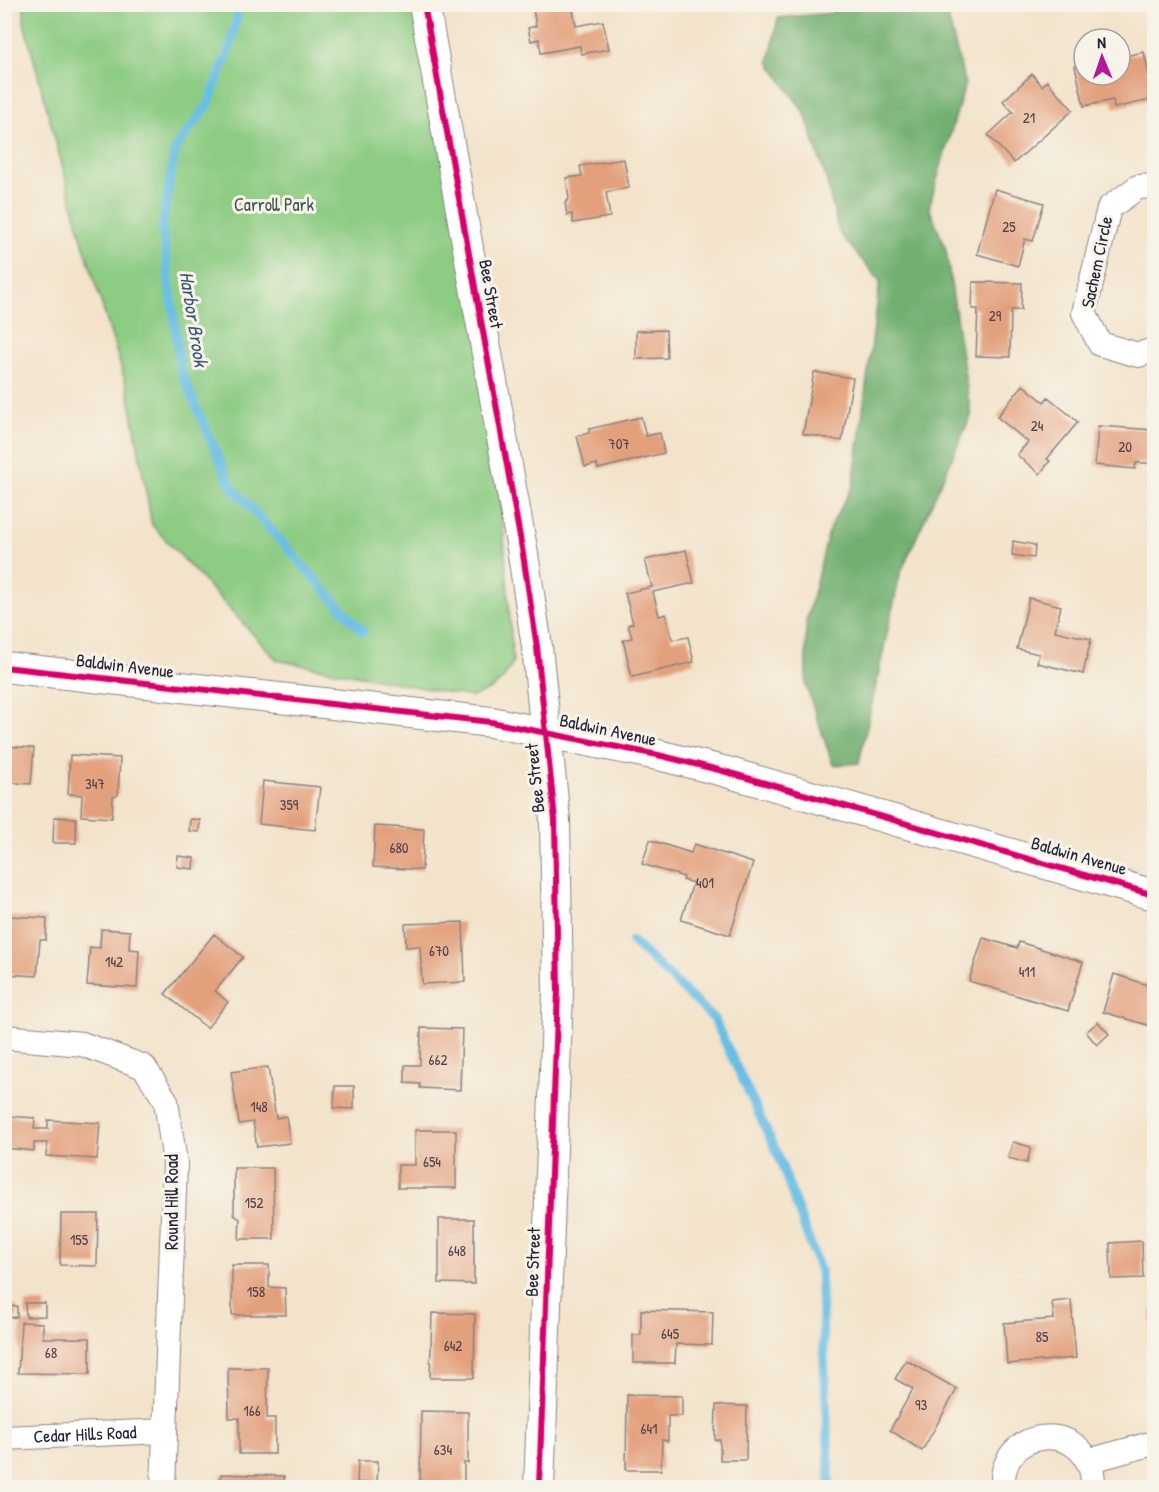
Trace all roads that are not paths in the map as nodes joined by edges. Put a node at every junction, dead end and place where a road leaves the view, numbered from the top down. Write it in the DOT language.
graph roads {
  1 [pos="424,4"];
  2 [pos="1155,186"];
  3 [pos="1155,350"];
  4 [pos="4,667"];
  5 [pos="546,733"];
  6 [pos="1155,895"];
  7 [pos="4,1037"];
  8 [pos="165,1431"];
  9 [pos="4,1438"];
  10 [pos="1155,1443"];
  11 [pos="1088,1461"];
  12 [pos="163,1488"];
  13 [pos="539,1488"];
  14 [pos="1003,1488"];
  15 [pos="1093,1488"];
  1 -- 5 [label="street, Bee Street"];
  2 -- 3 [label="street, Sachem Circle"];
  4 -- 5 [label="street, Baldwin Avenue"];
  5 -- 6 [label="street, Baldwin Avenue"];
  5 -- 13 [label="street, Bee Street"];
  7 -- 8 [label="street, Round Hill Road"];
  8 -- 9 [label="street, Cedar Hills Road"];
  8 -- 12 [label="street, Round Hill Road"];
  10 -- 11 [label="street"];
  11 -- 14 [label="street"];
  11 -- 15 [label="street"];
}
